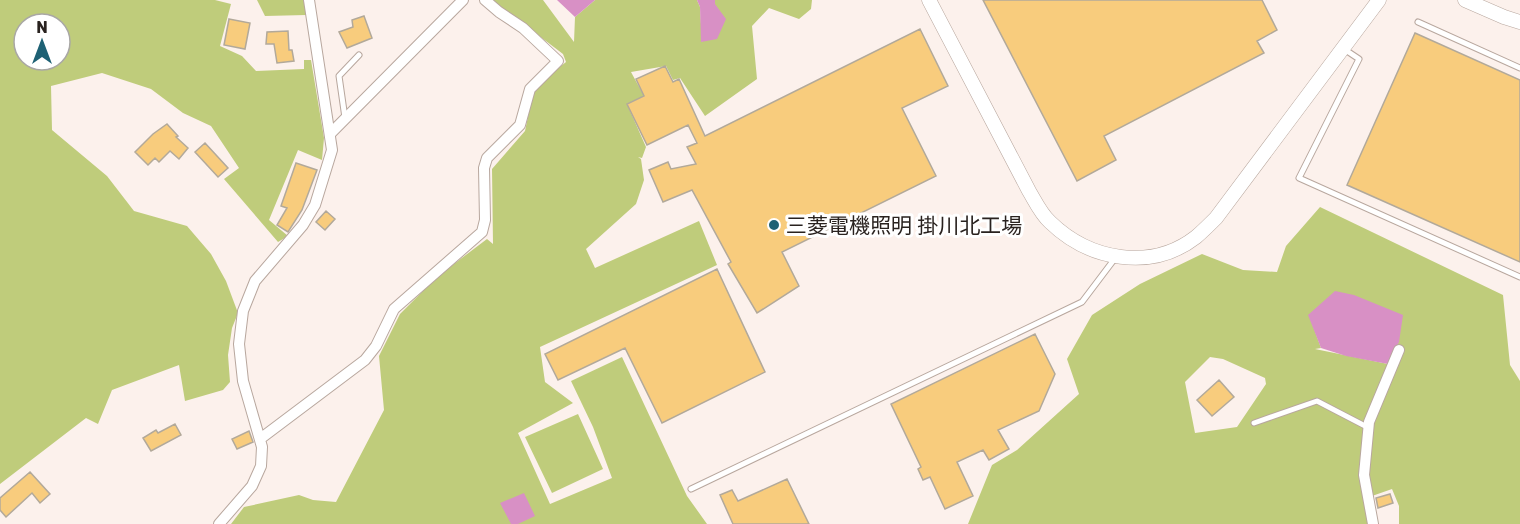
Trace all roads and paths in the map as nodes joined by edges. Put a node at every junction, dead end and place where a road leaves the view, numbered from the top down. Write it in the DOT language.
graph roads {
  1 [pos="309,0"];
  2 [pos="463,0"];
  3 [pos="485,0"];
  4 [pos="929,0"];
  5 [pos="1378,0"];
  6 [pos="1465,0"];
  7 [pos="1418,22"];
  8 [pos="1520,22"];
  9 [pos="1343,48"];
  10 [pos="359,56"];
  11 [pos="1520,68"];
  12 [pos="345,119"];
  13 [pos="330,134"];
  14 [pos="1116,257"];
  15 [pos="1520,276"];
  16 [pos="1399,350"];
  17 [pos="1254,423"];
  18 [pos="1369,428"];
  19 [pos="260,439"];
  20 [pos="691,489"];
  21 [pos="219,524"];
  22 [pos="1373,524"];
  1 -- 13 [label="street"];
  2 -- 12 [label="street"];
  3 -- 19 [label="street"];
  4 -- 14 [label="street"];
  5 -- 9 [label="street"];
  6 -- 8 [label="street"];
  7 -- 11 [label="lane"];
  9 -- 14 [label="street"];
  9 -- 15 [label="lane"];
  10 -- 12 [label="lane"];
  12 -- 13 [label="street"];
  13 -- 19 [label="street"];
  14 -- 20 [label="lane"];
  16 -- 18 [label="street"];
  17 -- 18 [label="lane"];
  18 -- 22 [label="street"];
  19 -- 21 [label="street"];
}
